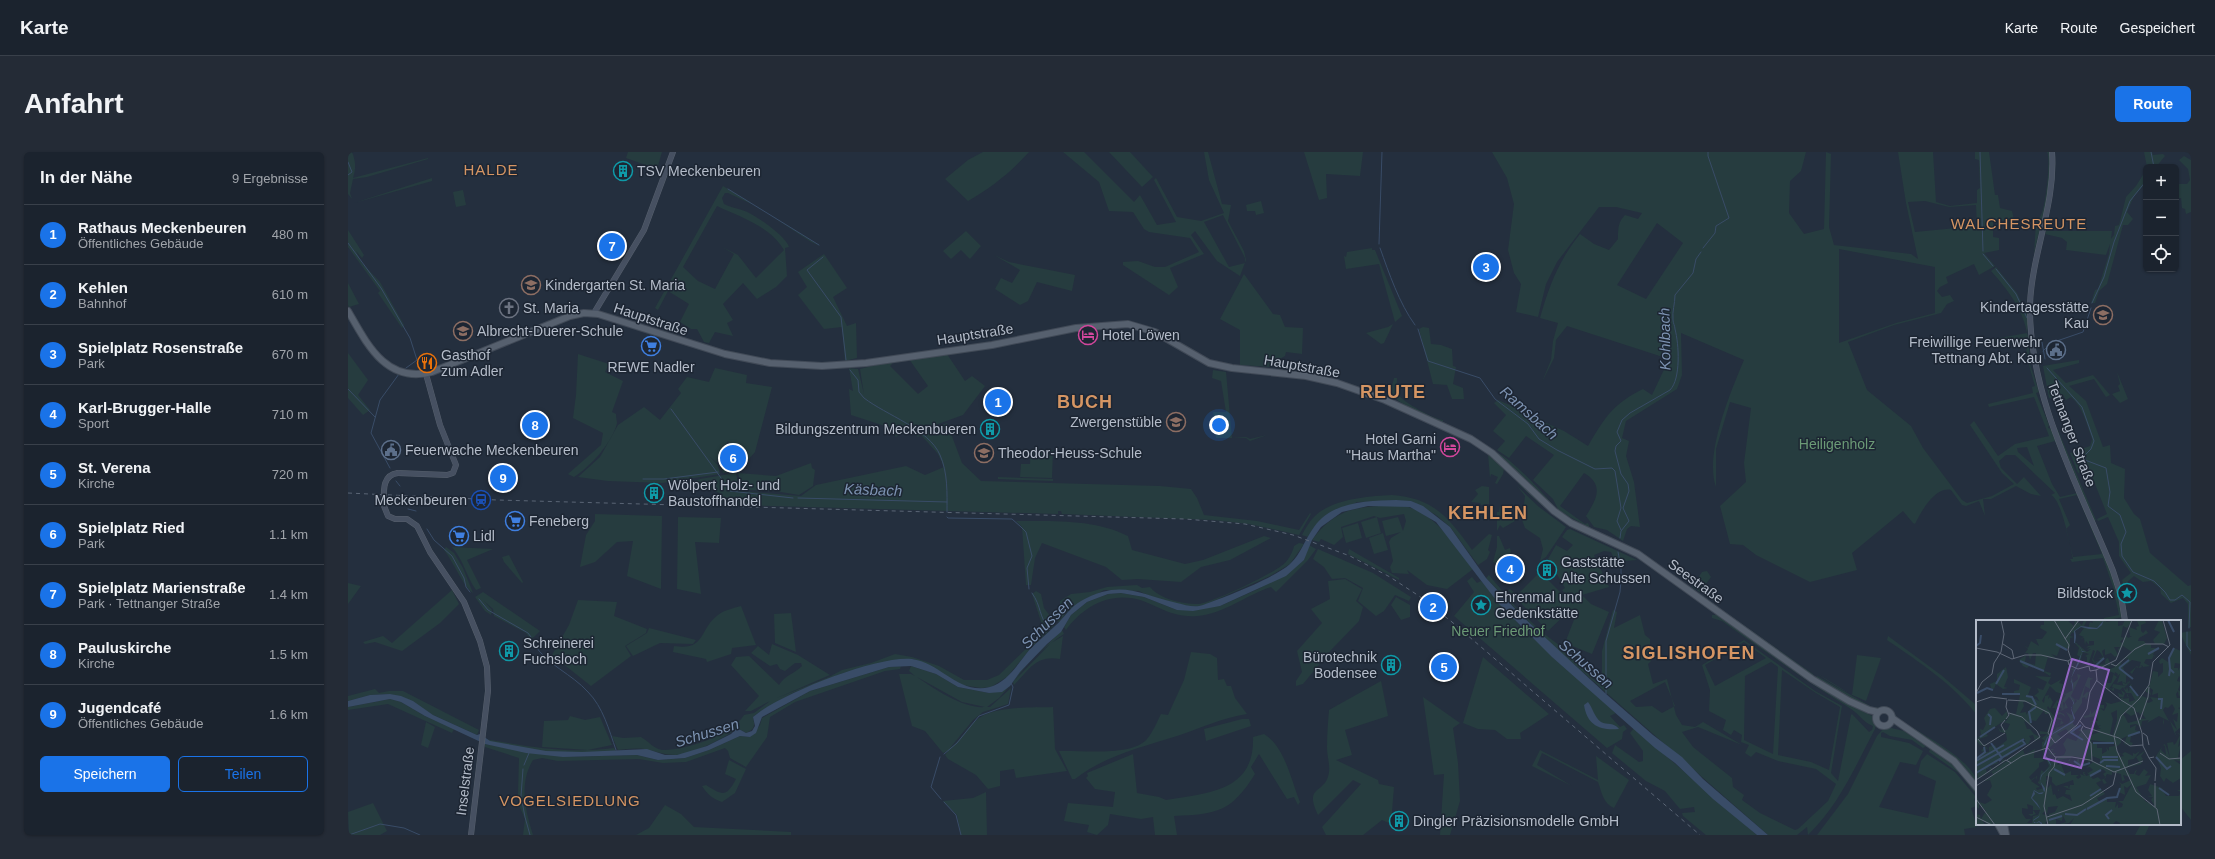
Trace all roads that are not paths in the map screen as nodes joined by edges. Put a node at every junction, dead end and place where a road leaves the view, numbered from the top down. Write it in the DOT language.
graph roads {
  1 [pos="673,152"];
  2 [pos="2052,152"];
  3 [pos="348,310"];
  4 [pos="594,313"];
  5 [pos="426,374"];
  6 [pos="1512,471"];
  7 [pos="2125,620"];
  8 [pos="1877,715"];
  9 [pos="1892,718"];
  10 [pos="1889,724"];
  11 [pos="1905,728"];
  12 [pos="1976,787"];
  13 [pos="1999,825"];
  14 [pos="2003,825"];
  15 [pos="471,835"];
  16 [pos="2005,835"];
  1 -- 4 [label="main road"];
  2 -- 7 [label="main road, Tettnanger Straße"];
  3 -- 5 [label="main road"];
  4 -- 5 [label="main road, Hauptstraße"];
  4 -- 6 [label="main road, Hauptstraße"];
  5 -- 15 [label="main road, Inselstraße, bridge"];
  6 -- 8 [label="main road, Seestraße"];
  8 -- 9 [label="main road, Seestraße"];
  8 -- 10 [label="main road, Seestraße"];
  9 -- 10 [label="main road"];
  9 -- 11 [label="main road, Seestraße"];
  10 -- 11 [label="main road, Seestraße"];
  11 -- 12 [label="main road, Seestraße"];
  13 -- 16 [label="main road"];
  14 -- 16 [label="main road"];
}
